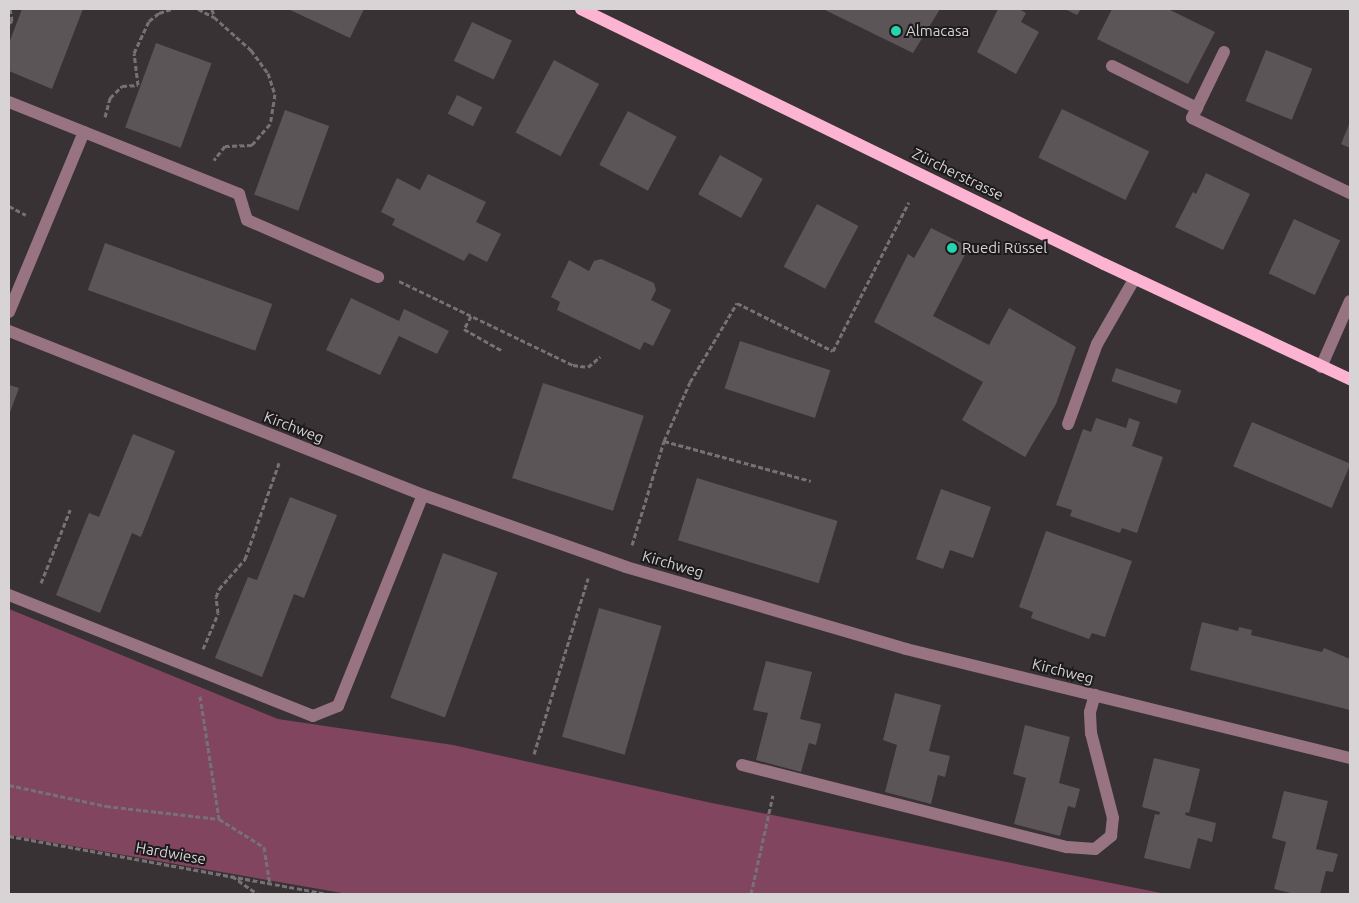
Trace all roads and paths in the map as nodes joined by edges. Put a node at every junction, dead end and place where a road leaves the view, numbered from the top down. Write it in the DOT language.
graph roads {
  1 [pos="10,9"];
  2 [pos="172,9"];
  3 [pos="198,9"];
  4 [pos="212,9"];
  5 [pos="581,9"];
  6 [pos="214,17"];
  7 [pos="9,23"];
  8 [pos="1224,52"];
  9 [pos="1112,66"];
  10 [pos="9,102"];
  11 [pos="1194,113"];
  12 [pos="84,132"];
  13 [pos="207,181"];
  14 [pos="1350,193"];
  15 [pos="909,202"];
  16 [pos="378,277"];
  17 [pos="1135,278"];
  18 [pos="1350,301"];
  19 [pos="9,312"];
  20 [pos="471,316"];
  21 [pos="9,331"];
  22 [pos="501,350"];
  23 [pos="600,357"];
  24 [pos="1321,367"];
  25 [pos="1350,379"];
  26 [pos="1068,424"];
  27 [pos="664,441"];
  28 [pos="281,459"];
  29 [pos="811,481"];
  30 [pos="423,495"];
  31 [pos="70,510"];
  32 [pos="626,567"];
  33 [pos="46,573"];
  34 [pos="590,573"];
  35 [pos="9,595"];
  36 [pos="214,622"];
  37 [pos="196,669"];
  38 [pos="1094,695"];
  39 [pos="534,754"];
  40 [pos="1350,758"];
  41 [pos="742,765"];
  42 [pos="9,785"];
  43 [pos="218,819"];
  44 [pos="764,821"];
  45 [pos="9,836"];
  46 [pos="229,875"];
  47 [pos="270,883"];
  48 [pos="320,893"];
  49 [pos="258,894"];
  50 [pos="329,894"];
  51 [pos="751,894"];
  1 -- 7 [label="path"];
  2 -- 12 [label="path"];
  3 -- 6 [label="path"];
  4 -- 6 [label="path"];
  5 -- 17 [label="main road, Zürcherstrasse"];
  6 -- 13 [label="path"];
  8 -- 11 [label="street"];
  9 -- 11 [label="street"];
  10 -- 12 [label="street"];
  11 -- 14 [label="street"];
  12 -- 13 [label="street"];
  12 -- 19 [label="street"];
  13 -- 16 [label="street"];
  15 -- 27 [label="path"];
  16 -- 20 [label="path"];
  17 -- 24 [label="main road, Zürcherstrasse"];
  17 -- 26 [label="street"];
  18 -- 24 [label="street"];
  20 -- 22 [label="path"];
  20 -- 23 [label="path"];
  21 -- 30 [label="street, Kirchweg"];
  24 -- 25 [label="main road, Zürcherstrasse"];
  27 -- 29 [label="path"];
  27 -- 32 [label="path"];
  28 -- 36 [label="path"];
  30 -- 32 [label="street, Kirchweg"];
  30 -- 37 [label="street"];
  31 -- 33 [label="path"];
  32 -- 38 [label="street, Kirchweg"];
  34 -- 39 [label="path"];
  35 -- 37 [label="street"];
  37 -- 43 [label="path"];
  38 -- 40 [label="street, Kirchweg"];
  38 -- 41 [label="street"];
  42 -- 43 [label="path"];
  43 -- 47 [label="path"];
  44 -- 51 [label="path"];
  45 -- 46 [label="path, Hardwiese"];
  46 -- 47 [label="path, Hardwiese"];
  46 -- 49 [label="path"];
  47 -- 48 [label="path, Hardwiese"];
  48 -- 50 [label="path, Hardwiese"];
}
